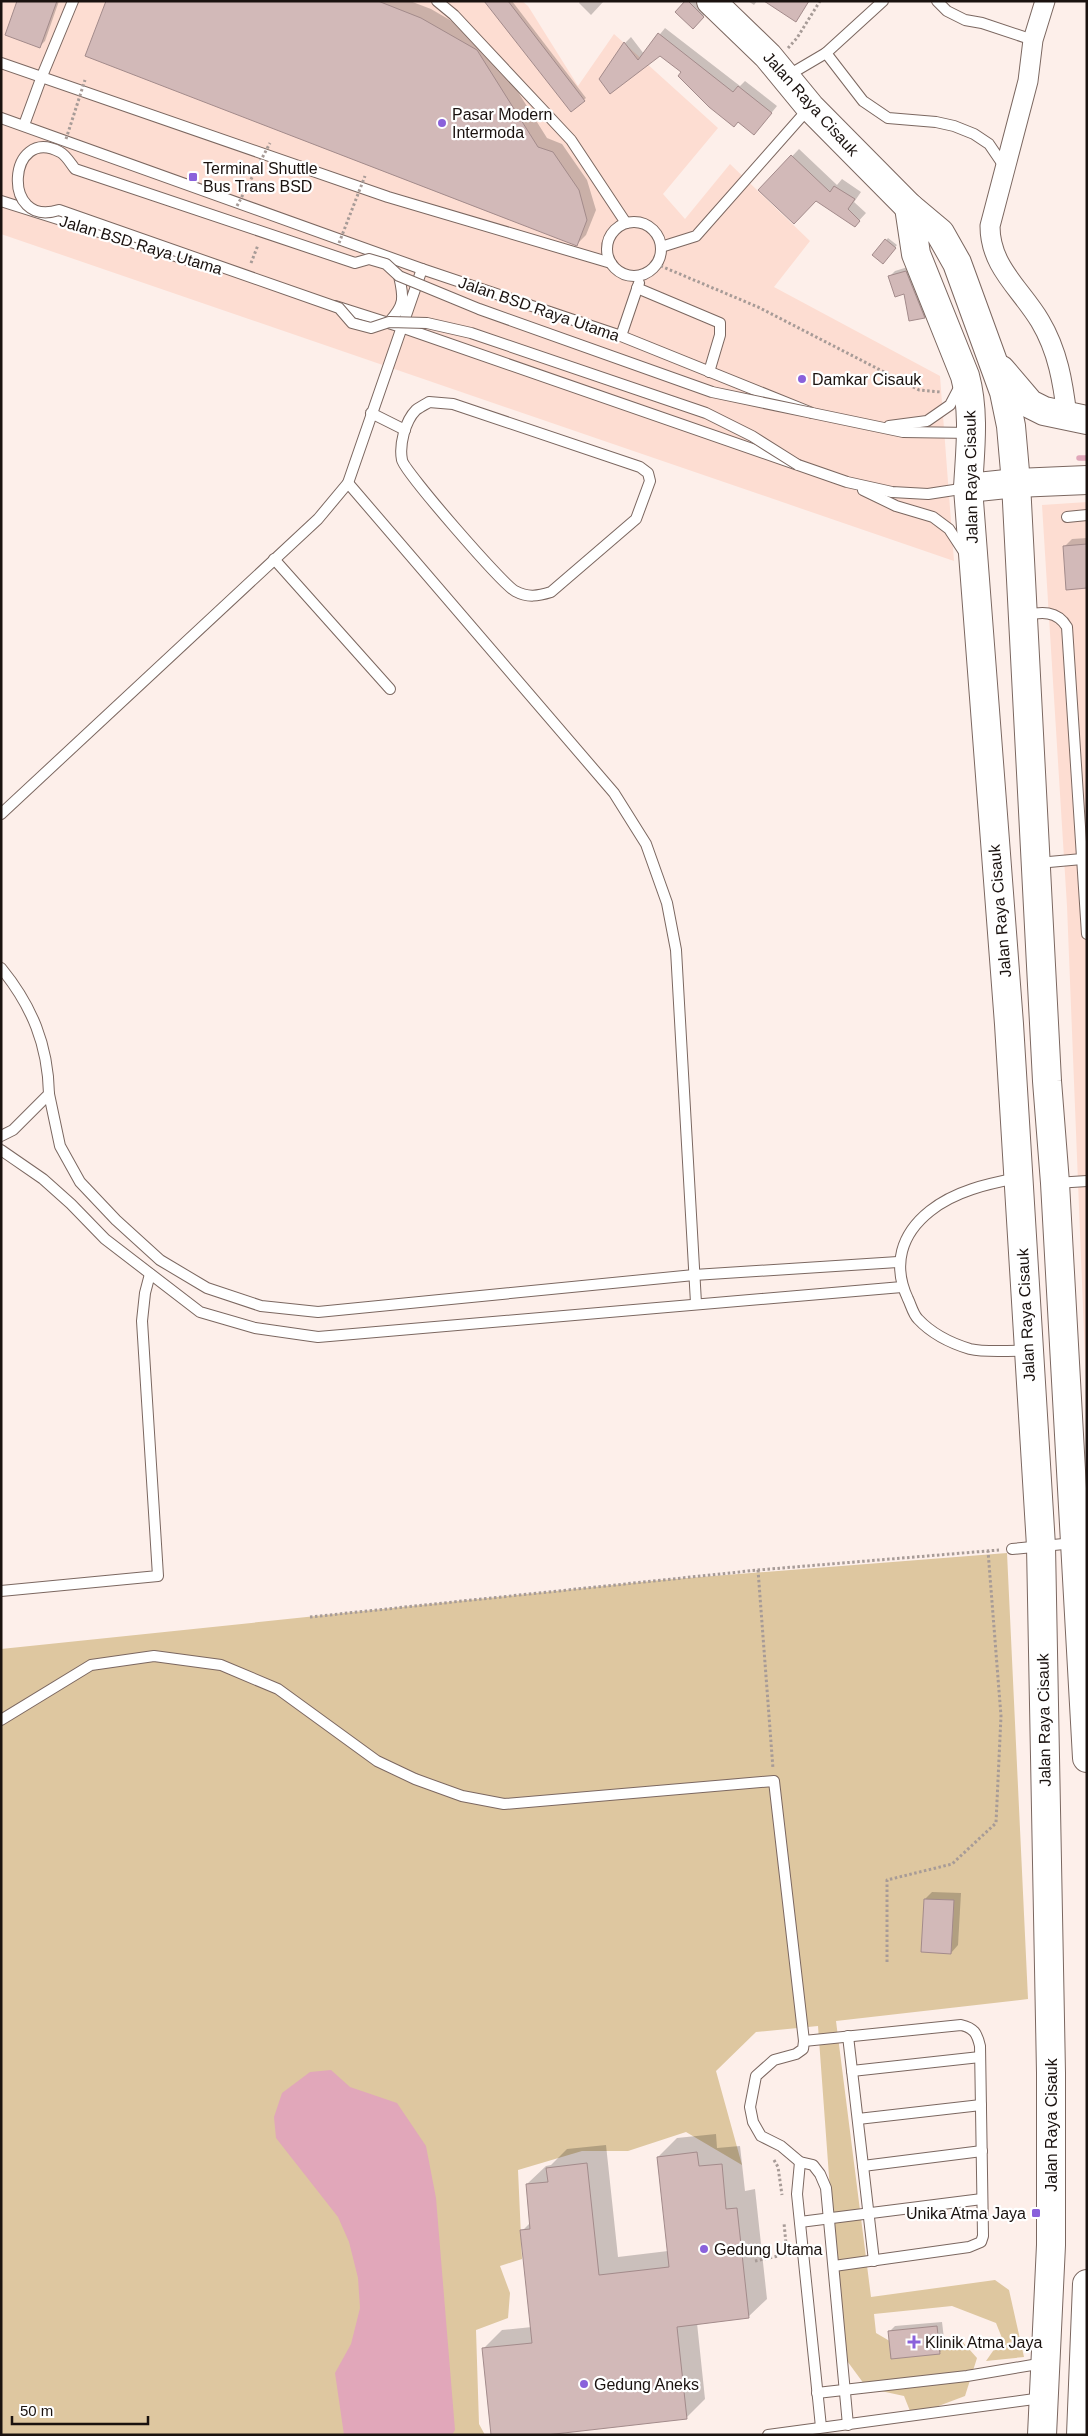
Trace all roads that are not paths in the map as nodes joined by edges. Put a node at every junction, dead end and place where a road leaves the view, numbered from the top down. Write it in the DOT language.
graph roads {
  1 [pos="73,1"];
  2 [pos="437,1"];
  3 [pos="711,1"];
  4 [pos="883,1"];
  5 [pos="937,1"];
  6 [pos="1045,1"];
  7 [pos="1033,40"];
  8 [pos="826,52"];
  9 [pos="1,63"];
  10 [pos="779,71"];
  11 [pos="42,76"];
  12 [pos="810,107"];
  13 [pos="1,118"];
  14 [pos="24,125"];
  15 [pos="1006,169"];
  16 [pos="1,201"];
  17 [pos="909,207"];
  18 [pos="626,223"];
  19 [pos="661,247"];
  20 [pos="611,263"];
  21 [pos="422,269"];
  22 [pos="642,274"];
  23 [pos="399,276"];
  24 [pos="637,288"];
  25 [pos="389,322"];
  26 [pos="400,327"];
  27 [pos="620,336"];
  28 [pos="992,360"];
  29 [pos="709,372"];
  30 [pos="960,385"];
  31 [pos="371,413"];
  32 [pos="812,413"];
  33 [pos="1080,419"];
  34 [pos="1011,426"];
  35 [pos="878,427"];
  36 [pos="405,430"];
  37 [pos="971,433"];
  38 [pos="798,465"];
  39 [pos="1087,480"];
  40 [pos="846,482"];
  41 [pos="348,483"];
  42 [pos="1016,483"];
  43 [pos="968,488"];
  44 [pos="1087,515"];
  45 [pos="1067,517"];
  46 [pos="274,559"];
  47 [pos="972,564"];
  48 [pos="1024,615"];
  49 [pos="390,689"];
  50 [pos="1,814"];
  51 [pos="1082,859"];
  52 [pos="1036,864"];
  53 [pos="1087,934"];
  54 [pos="1,968"];
  55 [pos="49,1094"];
  56 [pos="1,1136"];
  57 [pos="1,1150"];
  58 [pos="1019,1178"];
  59 [pos="1087,1181"];
  60 [pos="1055,1183"];
  61 [pos="898,1262"];
  62 [pos="150,1274"];
  63 [pos="694,1275"];
  64 [pos="902,1287"];
  65 [pos="696,1303"];
  66 [pos="1028,1350"];
  67 [pos="1075,1543"];
  68 [pos="1041,1546"];
  69 [pos="1012,1549"];
  70 [pos="1,1591"];
  71 [pos="1085,1690"];
  72 [pos="1,1720"];
  73 [pos="1087,1758"];
  74 [pos="848,2036"];
  75 [pos="804,2040"];
  76 [pos="980,2057"];
  77 [pos="852,2071"];
  78 [pos="982,2105"];
  79 [pos="858,2119"];
  80 [pos="982,2151"];
  81 [pos="800,2162"];
  82 [pos="863,2166"];
  83 [pos="982,2199"];
  84 [pos="868,2214"];
  85 [pos="830,2219"];
  86 [pos="800,2222"];
  87 [pos="874,2261"];
  88 [pos="834,2266"];
  89 [pos="1087,2284"];
  90 [pos="1086,2317"];
  91 [pos="1046,2362"];
  92 [pos="846,2391"];
  93 [pos="817,2393"];
  94 [pos="1044,2397"];
  95 [pos="848,2424"];
  96 [pos="821,2427"];
  97 [pos="768,2435"];
  98 [pos="1042,2435"];
  99 [pos="1081,2435"];
  1 -- 11 [label="lane"];
  2 -- 18 [label="lane"];
  3 -- 10 [label="main road, Jalan Raya Cisauk"];
  4 -- 8 [label="lane"];
  5 -- 7 [label="lane"];
  6 -- 7 [label="street"];
  7 -- 15 [label="street"];
  8 -- 10 [label="lane"];
  8 -- 15 [label="lane"];
  9 -- 11 [label="lane"];
  10 -- 12 [label="main road, Jalan Raya Cisauk"];
  11 -- 14 [label="lane"];
  11 -- 20 [label="lane"];
  12 -- 17 [label="main road, Jalan Raya Cisauk"];
  12 -- 19 [label="lane"];
  13 -- 14 [label="lane, Jalan BSD Raya Utama"];
  14 -- 21 [label="lane, Jalan BSD Raya Utama"];
  15 -- 33 [label="street"];
  16 -- 26 [label="lane, Jalan BSD Raya Utama"];
  17 -- 28 [label="main road, Jalan Raya Cisauk"];
  17 -- 30 [label="main road, Jalan Raya Cisauk"];
  18 -- 19 [label="lane"];
  18 -- 20 [label="lane"];
  19 -- 22 [label="lane"];
  20 -- 22 [label="lane"];
  21 -- 26 [label="lane"];
  21 -- 27 [label="lane, Jalan BSD Raya Utama"];
  22 -- 24 [label="lane"];
  23 -- 25 [label="lane"];
  23 -- 25 [label="lane, bridge"];
  23 -- 32 [label="lane, bridge"];
  24 -- 27 [label="lane"];
  24 -- 29 [label="lane"];
  25 -- 38 [label="lane, bridge"];
  26 -- 31 [label="lane"];
  26 -- 38 [label="lane, Jalan BSD Raya Utama"];
  27 -- 29 [label="lane, Jalan BSD Raya Utama"];
  28 -- 33 [label="main road"];
  28 -- 34 [label="main road, Jalan Raya Cisauk"];
  29 -- 32 [label="lane, Jalan BSD Raya Utama"];
  30 -- 35 [label="lane"];
  30 -- 37 [label="main road, Jalan Raya Cisauk"];
  31 -- 36 [label="lane"];
  31 -- 41 [label="lane"];
  32 -- 35 [label="lane, Jalan BSD Raya Utama"];
  33 -- 34 [label="main road, Jalan BSD Raya Utama"];
  34 -- 37 [label="main road, Jalan BSD Raya Utama"];
  34 -- 42 [label="main road, Jalan Raya Cisauk"];
  35 -- 37 [label="lane, Jalan BSD Raya Utama"];
  36 -- 36 [label="lane"];
  37 -- 43 [label="main road, Jalan Raya Cisauk"];
  38 -- 40 [label="lane, Jalan BSD Raya Utama"];
  39 -- 42 [label="main road, Jalan BSD Raya Utama"];
  40 -- 43 [label="lane, Jalan BSD Raya Utama"];
  40 -- 47 [label="lane"];
  41 -- 46 [label="lane"];
  41 -- 63 [label="lane"];
  42 -- 43 [label="main road, Jalan BSD Raya Utama"];
  42 -- 48 [label="main road, Jalan Raya Cisauk"];
  43 -- 47 [label="main road, Jalan Raya Cisauk"];
  44 -- 45 [label="lane"];
  46 -- 49 [label="lane"];
  46 -- 50 [label="lane"];
  47 -- 58 [label="main road, Jalan Raya Cisauk"];
  48 -- 51 [label="lane"];
  48 -- 52 [label="main road, Jalan Raya Cisauk"];
  51 -- 52 [label="lane"];
  51 -- 53 [label="lane"];
  52 -- 60 [label="main road, Jalan Raya Cisauk"];
  54 -- 55 [label="lane"];
  55 -- 56 [label="lane"];
  55 -- 63 [label="lane"];
  57 -- 62 [label="lane"];
  58 -- 61 [label="lane"];
  58 -- 66 [label="main road, Jalan Raya Cisauk"];
  59 -- 60 [label="lane"];
  60 -- 67 [label="main road, Jalan Raya Cisauk"];
  61 -- 63 [label="lane"];
  61 -- 64 [label="lane"];
  62 -- 65 [label="lane"];
  62 -- 70 [label="lane"];
  63 -- 65 [label="lane"];
  64 -- 65 [label="lane"];
  64 -- 66 [label="lane"];
  66 -- 68 [label="main road, Jalan Raya Cisauk"];
  67 -- 68 [label="lane"];
  67 -- 71 [label="main road, Jalan Raya Cisauk"];
  68 -- 69 [label="lane"];
  68 -- 91 [label="main road, Jalan Raya Cisauk"];
  71 -- 73 [label="main road, Jalan Raya Cisauk"];
  72 -- 75 [label="lane"];
  74 -- 75 [label="lane"];
  74 -- 76 [label="lane"];
  74 -- 77 [label="lane"];
  75 -- 81 [label="lane"];
  76 -- 77 [label="lane"];
  76 -- 78 [label="lane"];
  77 -- 79 [label="lane"];
  78 -- 79 [label="lane"];
  78 -- 80 [label="lane"];
  79 -- 82 [label="lane"];
  80 -- 82 [label="lane"];
  80 -- 83 [label="lane"];
  81 -- 85 [label="lane"];
  81 -- 86 [label="lane"];
  82 -- 84 [label="lane"];
  83 -- 84 [label="lane"];
  83 -- 87 [label="lane"];
  84 -- 85 [label="lane"];
  84 -- 87 [label="lane"];
  85 -- 86 [label="lane"];
  85 -- 88 [label="lane"];
  86 -- 93 [label="lane"];
  87 -- 88 [label="lane"];
  88 -- 92 [label="lane"];
  89 -- 90 [label="main road"];
  90 -- 99 [label="main road"];
  91 -- 92 [label="lane"];
  91 -- 94 [label="main road, Jalan Raya Cisauk"];
  92 -- 93 [label="lane"];
  92 -- 95 [label="lane"];
  93 -- 96 [label="lane"];
  94 -- 95 [label="lane"];
  94 -- 98 [label="main road, Jalan Raya Cisauk"];
  95 -- 96 [label="lane"];
  96 -- 97 [label="lane"];
}
